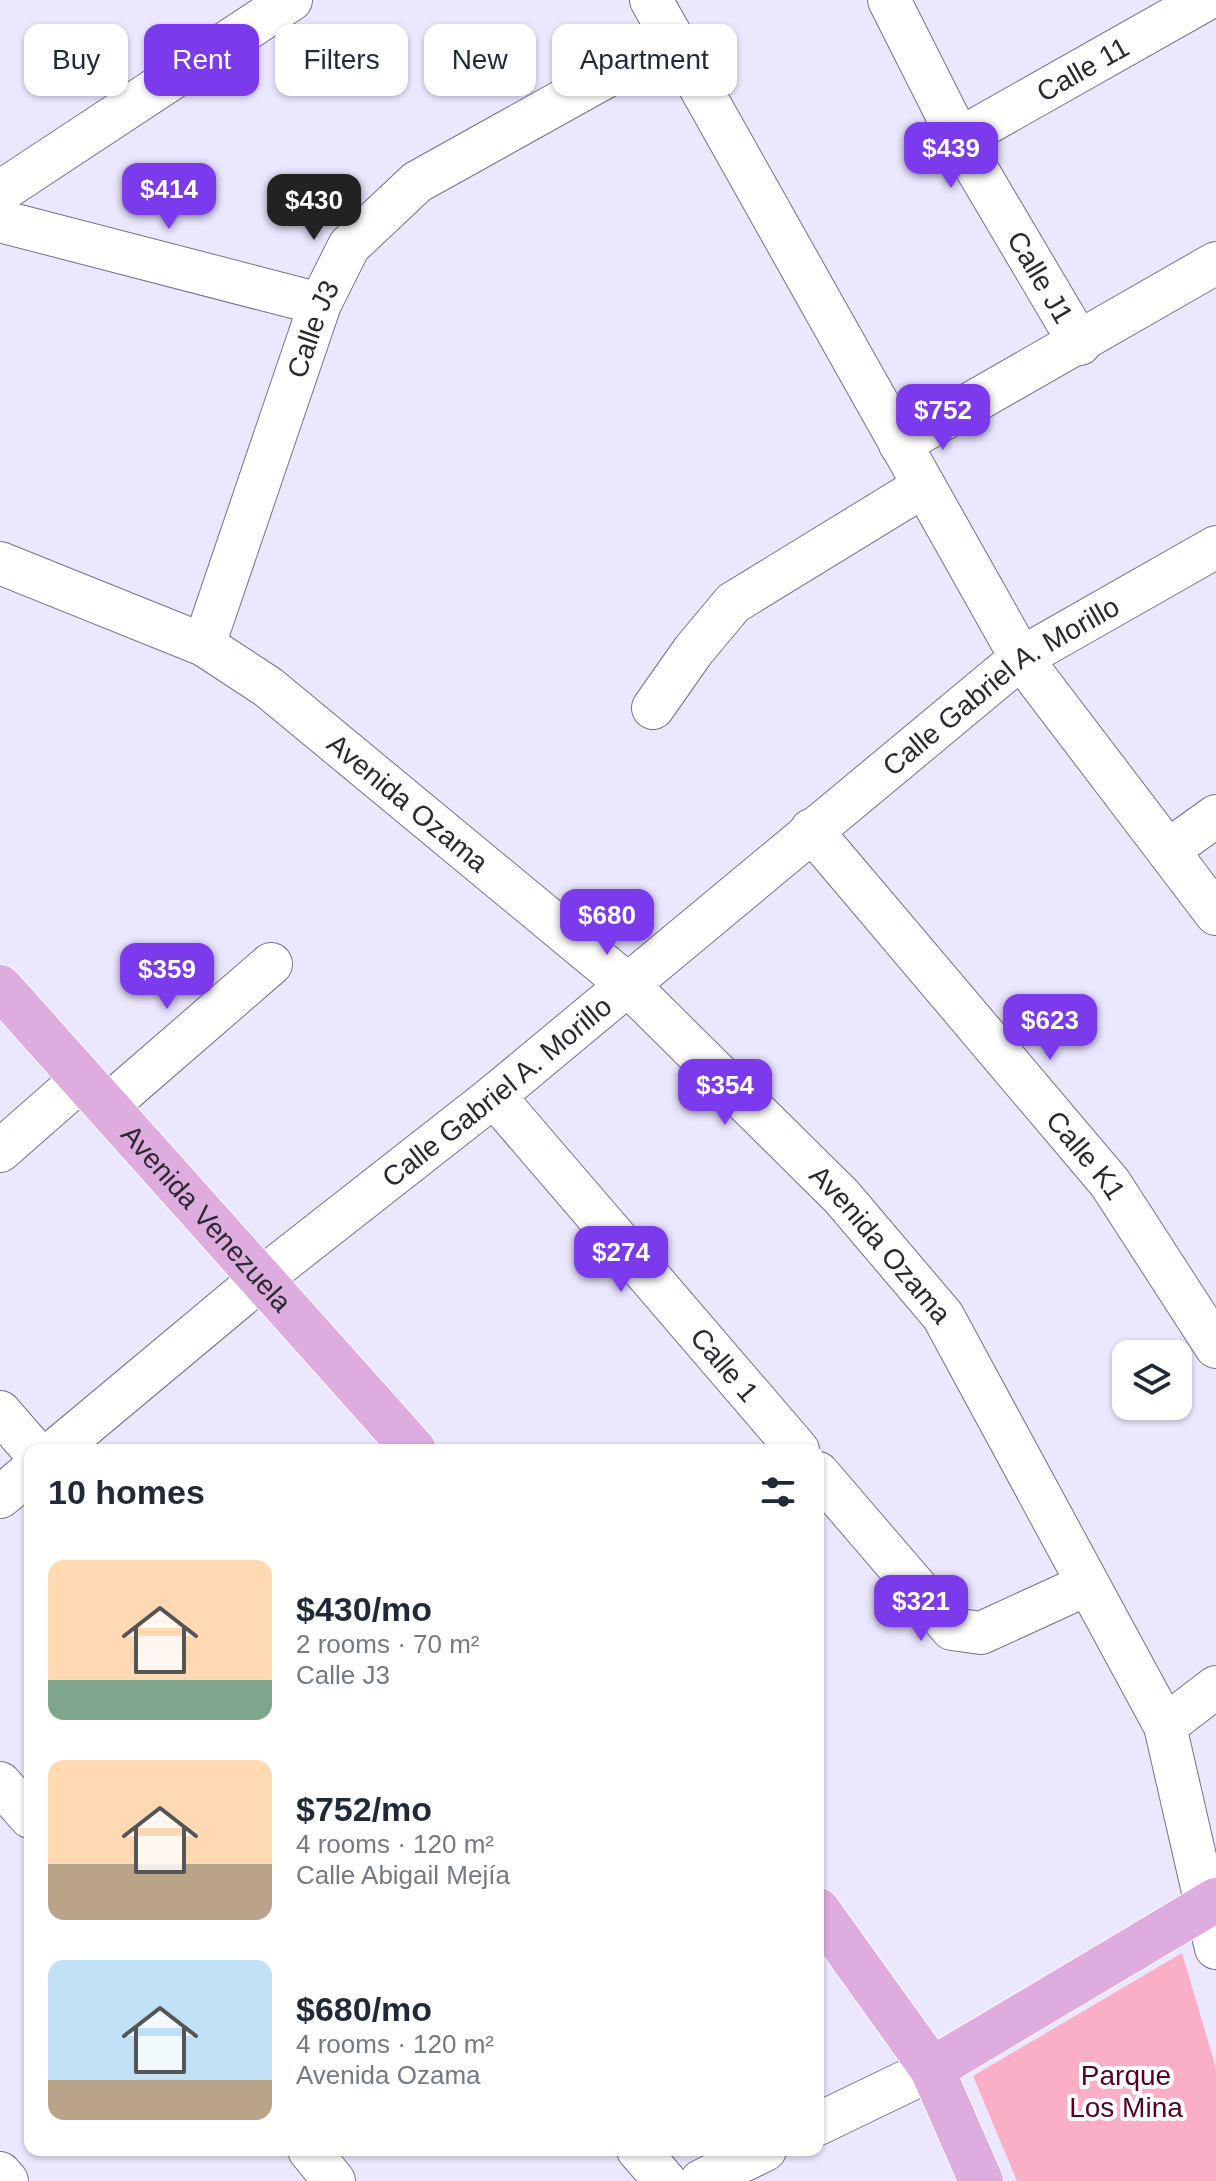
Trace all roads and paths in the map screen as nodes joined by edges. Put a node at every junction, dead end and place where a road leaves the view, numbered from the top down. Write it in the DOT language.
graph roads {
  1 [pos="291,0"];
  2 [pos="651,0"];
  3 [pos="889,0"];
  4 [pos="1205,0"];
  5 [pos="664,24"];
  6 [pos="571,96"];
  7 [pos="704,96"];
  8 [pos="959,139"];
  9 [pos="0,192"];
  10 [pos="0,221"];
  11 [pos="1216,263"];
  12 [pos="320,304"];
  13 [pos="1080,344"];
  14 [pos="900,444"];
  15 [pos="924,486"];
  16 [pos="1216,547"];
  17 [pos="0,563"];
  18 [pos="204,645"];
  19 [pos="1021,658"];
  20 [pos="653,708"];
  21 [pos="1216,816"];
  22 [pos="811,830"];
  23 [pos="1170,849"];
  24 [pos="1216,914"];
  25 [pos="271,964"];
  26 [pos="627,984"];
  27 [pos="0,987"];
  28 [pos="94,1093"];
  29 [pos="494,1096"];
  30 [pos="0,1151"];
  31 [pos="262,1278"];
  32 [pos="1216,1347"];
  33 [pos="0,1412"];
  34 [pos="28,1444"];
  35 [pos="63,1444"];
  36 [pos="409,1444"];
  37 [pos="793,1444"];
  38 [pos="24,1477"];
  39 [pos="824,1480"];
  40 [pos="0,1497"];
  41 [pos="1086,1585"];
  42 [pos="1216,1687"];
  43 [pos="1165,1726"];
  44 [pos="1211,1903"];
  45 [pos="824,1918"];
  46 [pos="1216,1948"];
  47 [pos="932,2069"];
  48 [pos="824,2121"];
  49 [pos="314,2156"];
  50 [pos="643,2156"];
  51 [pos="753,2156"];
  52 [pos="0,2173"];
  53 [pos="7,2181"];
  54 [pos="334,2181"];
  55 [pos="665,2181"];
  56 [pos="701,2181"];
  57 [pos="981,2181"];
  1 -- 9 [label="street"];
  2 -- 5 [label="street"];
  3 -- 8 [label="street, Calle J1"];
  4 -- 8 [label="street, Calle 11"];
  6 -- 12 [label="street, Calle J3"];
  7 -- 14 [label="street"];
  8 -- 13 [label="street, Calle J1"];
  10 -- 12 [label="street"];
  11 -- 13 [label="street"];
  12 -- 18 [label="street, Calle J3"];
  13 -- 14 [label="street"];
  14 -- 15 [label="street"];
  15 -- 19 [label="street"];
  15 -- 20 [label="street"];
  16 -- 19 [label="street, Calle Gabriel A. Morillo"];
  17 -- 18 [label="street, Avenida Ozama"];
  18 -- 26 [label="street, Avenida Ozama"];
  19 -- 22 [label="street, Calle Gabriel A. Morillo"];
  19 -- 23 [label="street"];
  21 -- 23 [label="street"];
  22 -- 26 [label="street, Calle Gabriel A. Morillo"];
  22 -- 32 [label="street, Calle K1"];
  23 -- 24 [label="street"];
  25 -- 28 [label="street"];
  26 -- 29 [label="street, Calle Gabriel A. Morillo"];
  26 -- 41 [label="street, Avenida Ozama"];
  27 -- 28 [label="main road, Avenida Venezuela"];
  28 -- 30 [label="street"];
  28 -- 31 [label="main road, Avenida Venezuela"];
  29 -- 31 [label="street, Calle Gabriel A. Morillo"];
  29 -- 37 [label="street, Calle 1"];
  31 -- 35 [label="street, Calle Gabriel A. Morillo"];
  31 -- 36 [label="main road, Avenida Venezuela"];
  33 -- 34 [label="street"];
  38 -- 40 [label="street"];
  39 -- 41 [label="street"];
  41 -- 43 [label="street, Avenida Ozama"];
  42 -- 43 [label="street"];
  43 -- 44 [label="street, Avenida Ozama"];
  44 -- 46 [label="street, Avenida Ozama"];
  44 -- 47 [label="main road"];
  45 -- 47 [label="main road"];
  47 -- 48 [label="street"];
  47 -- 57 [label="main road"];
  49 -- 54 [label="street"];
  50 -- 55 [label="street"];
  51 -- 56 [label="street"];
  52 -- 53 [label="street"];
}
